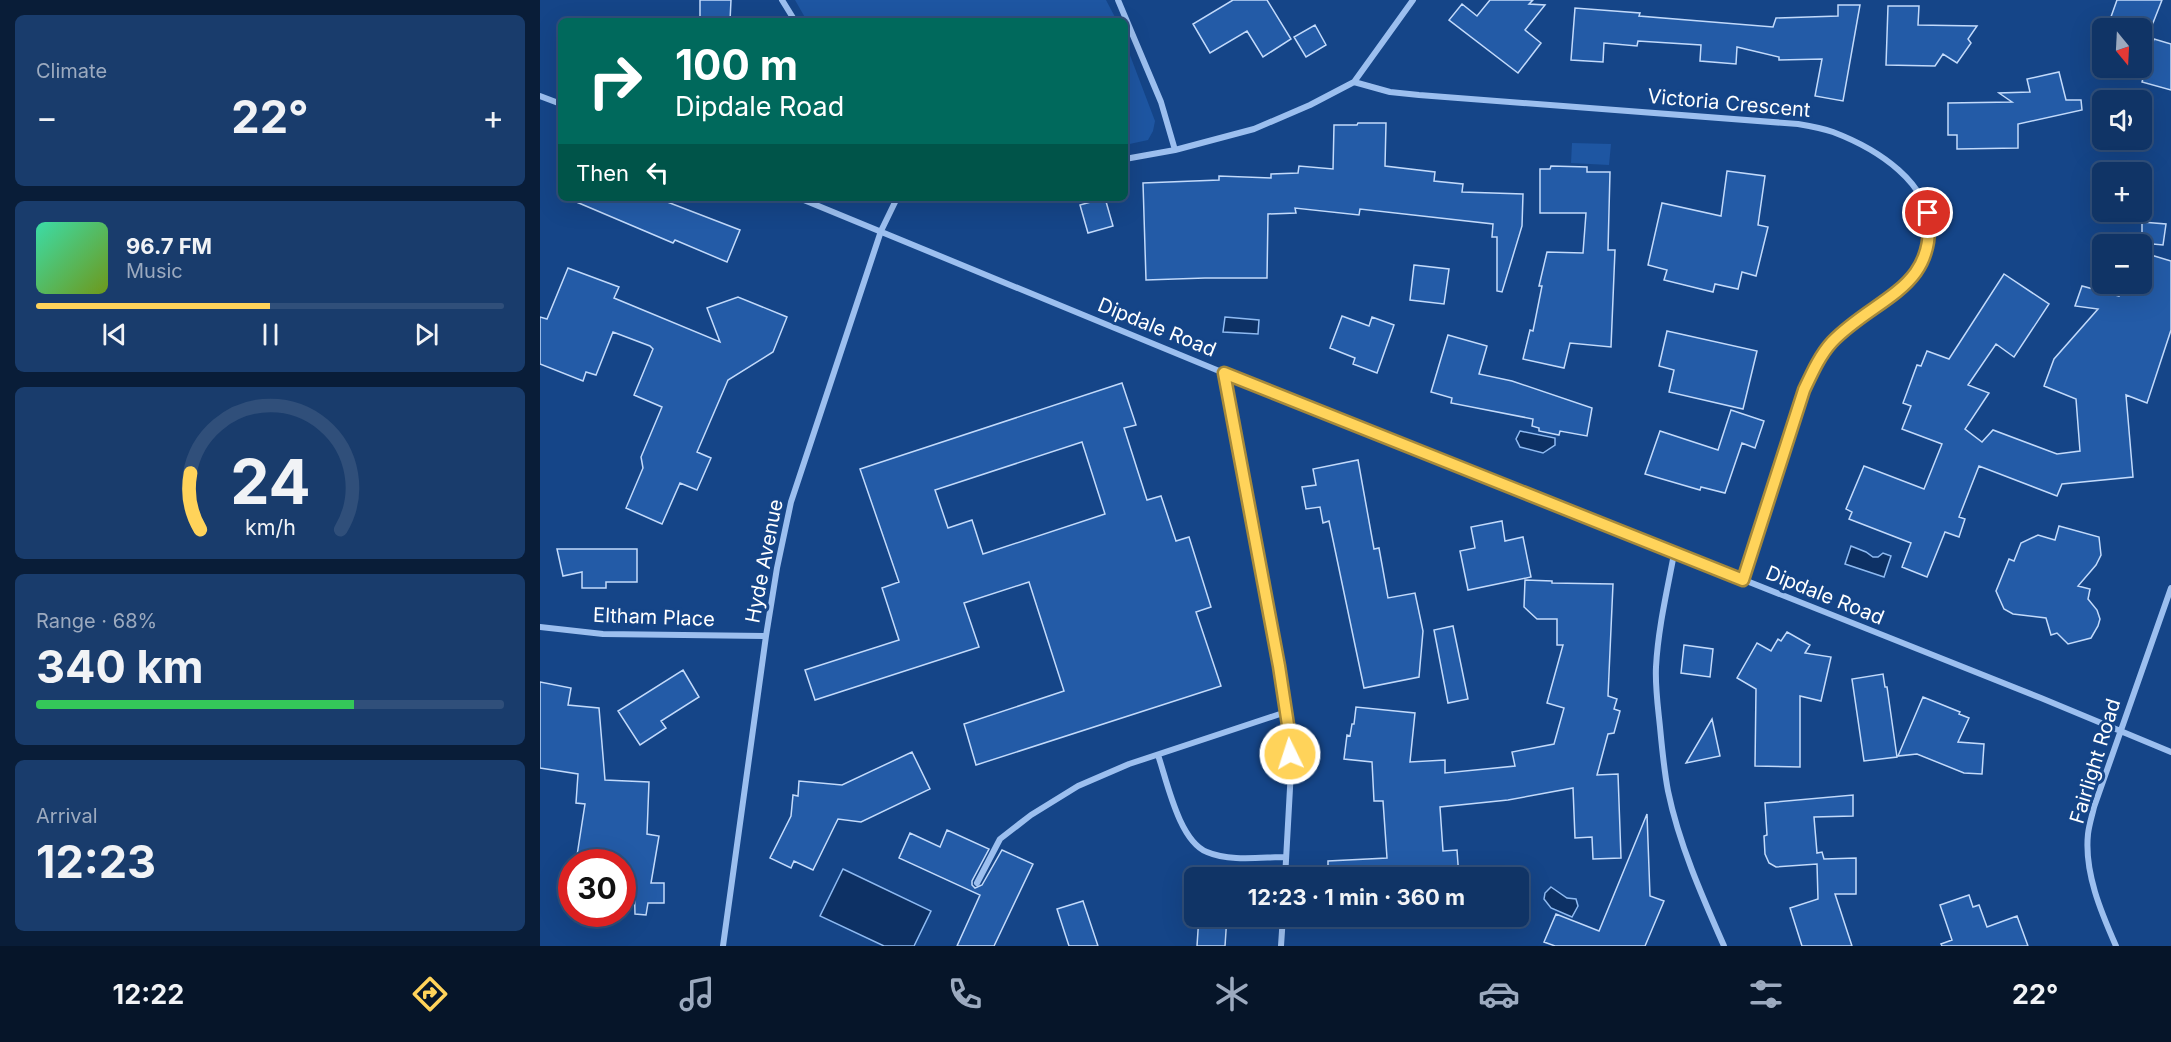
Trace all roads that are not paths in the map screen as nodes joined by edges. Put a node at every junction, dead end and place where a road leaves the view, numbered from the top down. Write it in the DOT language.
graph roads {
  1 [pos="782,0"];
  2 [pos="1118,0"];
  3 [pos="1413,0"];
  4 [pos="793,18"];
  5 [pos="1126,18"];
  6 [pos="1128,24"];
  7 [pos="1354,82"];
  8 [pos="540,96"];
  9 [pos="558,103"];
  10 [pos="1175,150"];
  11 [pos="1128,158"];
  12 [pos="806,201"];
  13 [pos="896,201"];
  14 [pos="881,231"];
  15 [pos="1224,373"];
  16 [pos="1674,554"];
  17 [pos="1743,580"];
  18 [pos="2171,588"];
  19 [pos="540,627"];
  20 [pos="766,636"];
  21 [pos="1286,712"];
  22 [pos="2120,732"];
  23 [pos="2171,753"];
  24 [pos="1158,754"];
  25 [pos="1286,857"];
  26 [pos="1286,867"];
  27 [pos="977,884"];
  28 [pos="1282,927"];
  29 [pos="723,946"];
  30 [pos="1281,946"];
  31 [pos="1724,946"];
  32 [pos="2116,946"];
  1 -- 4 [label="street"];
  2 -- 5 [label="street"];
  3 -- 7 [label="street"];
  6 -- 10 [label="street"];
  7 -- 10 [label="street"];
  7 -- 17 [label="street, Victoria Crescent"];
  8 -- 9 [label="street"];
  10 -- 11 [label="street"];
  12 -- 14 [label="street, Dipdale Road"];
  13 -- 14 [label="street, Hyde Avenue"];
  14 -- 15 [label="street, Dipdale Road"];
  14 -- 20 [label="street, Hyde Avenue"];
  15 -- 16 [label="street, Dipdale Road"];
  15 -- 21 [label="street"];
  16 -- 17 [label="street, Dipdale Road"];
  16 -- 31 [label="street"];
  17 -- 22 [label="street, Dipdale Road"];
  18 -- 22 [label="street, Fairlight Road"];
  19 -- 20 [label="street, Eltham Place"];
  20 -- 29 [label="street, Hyde Avenue"];
  21 -- 24 [label="street"];
  21 -- 25 [label="street"];
  22 -- 23 [label="street, Dipdale Road"];
  22 -- 32 [label="street, Fairlight Road"];
  24 -- 25 [label="street"];
  24 -- 27 [label="street"];
  25 -- 26 [label="street"];
  28 -- 30 [label="street"];
}
